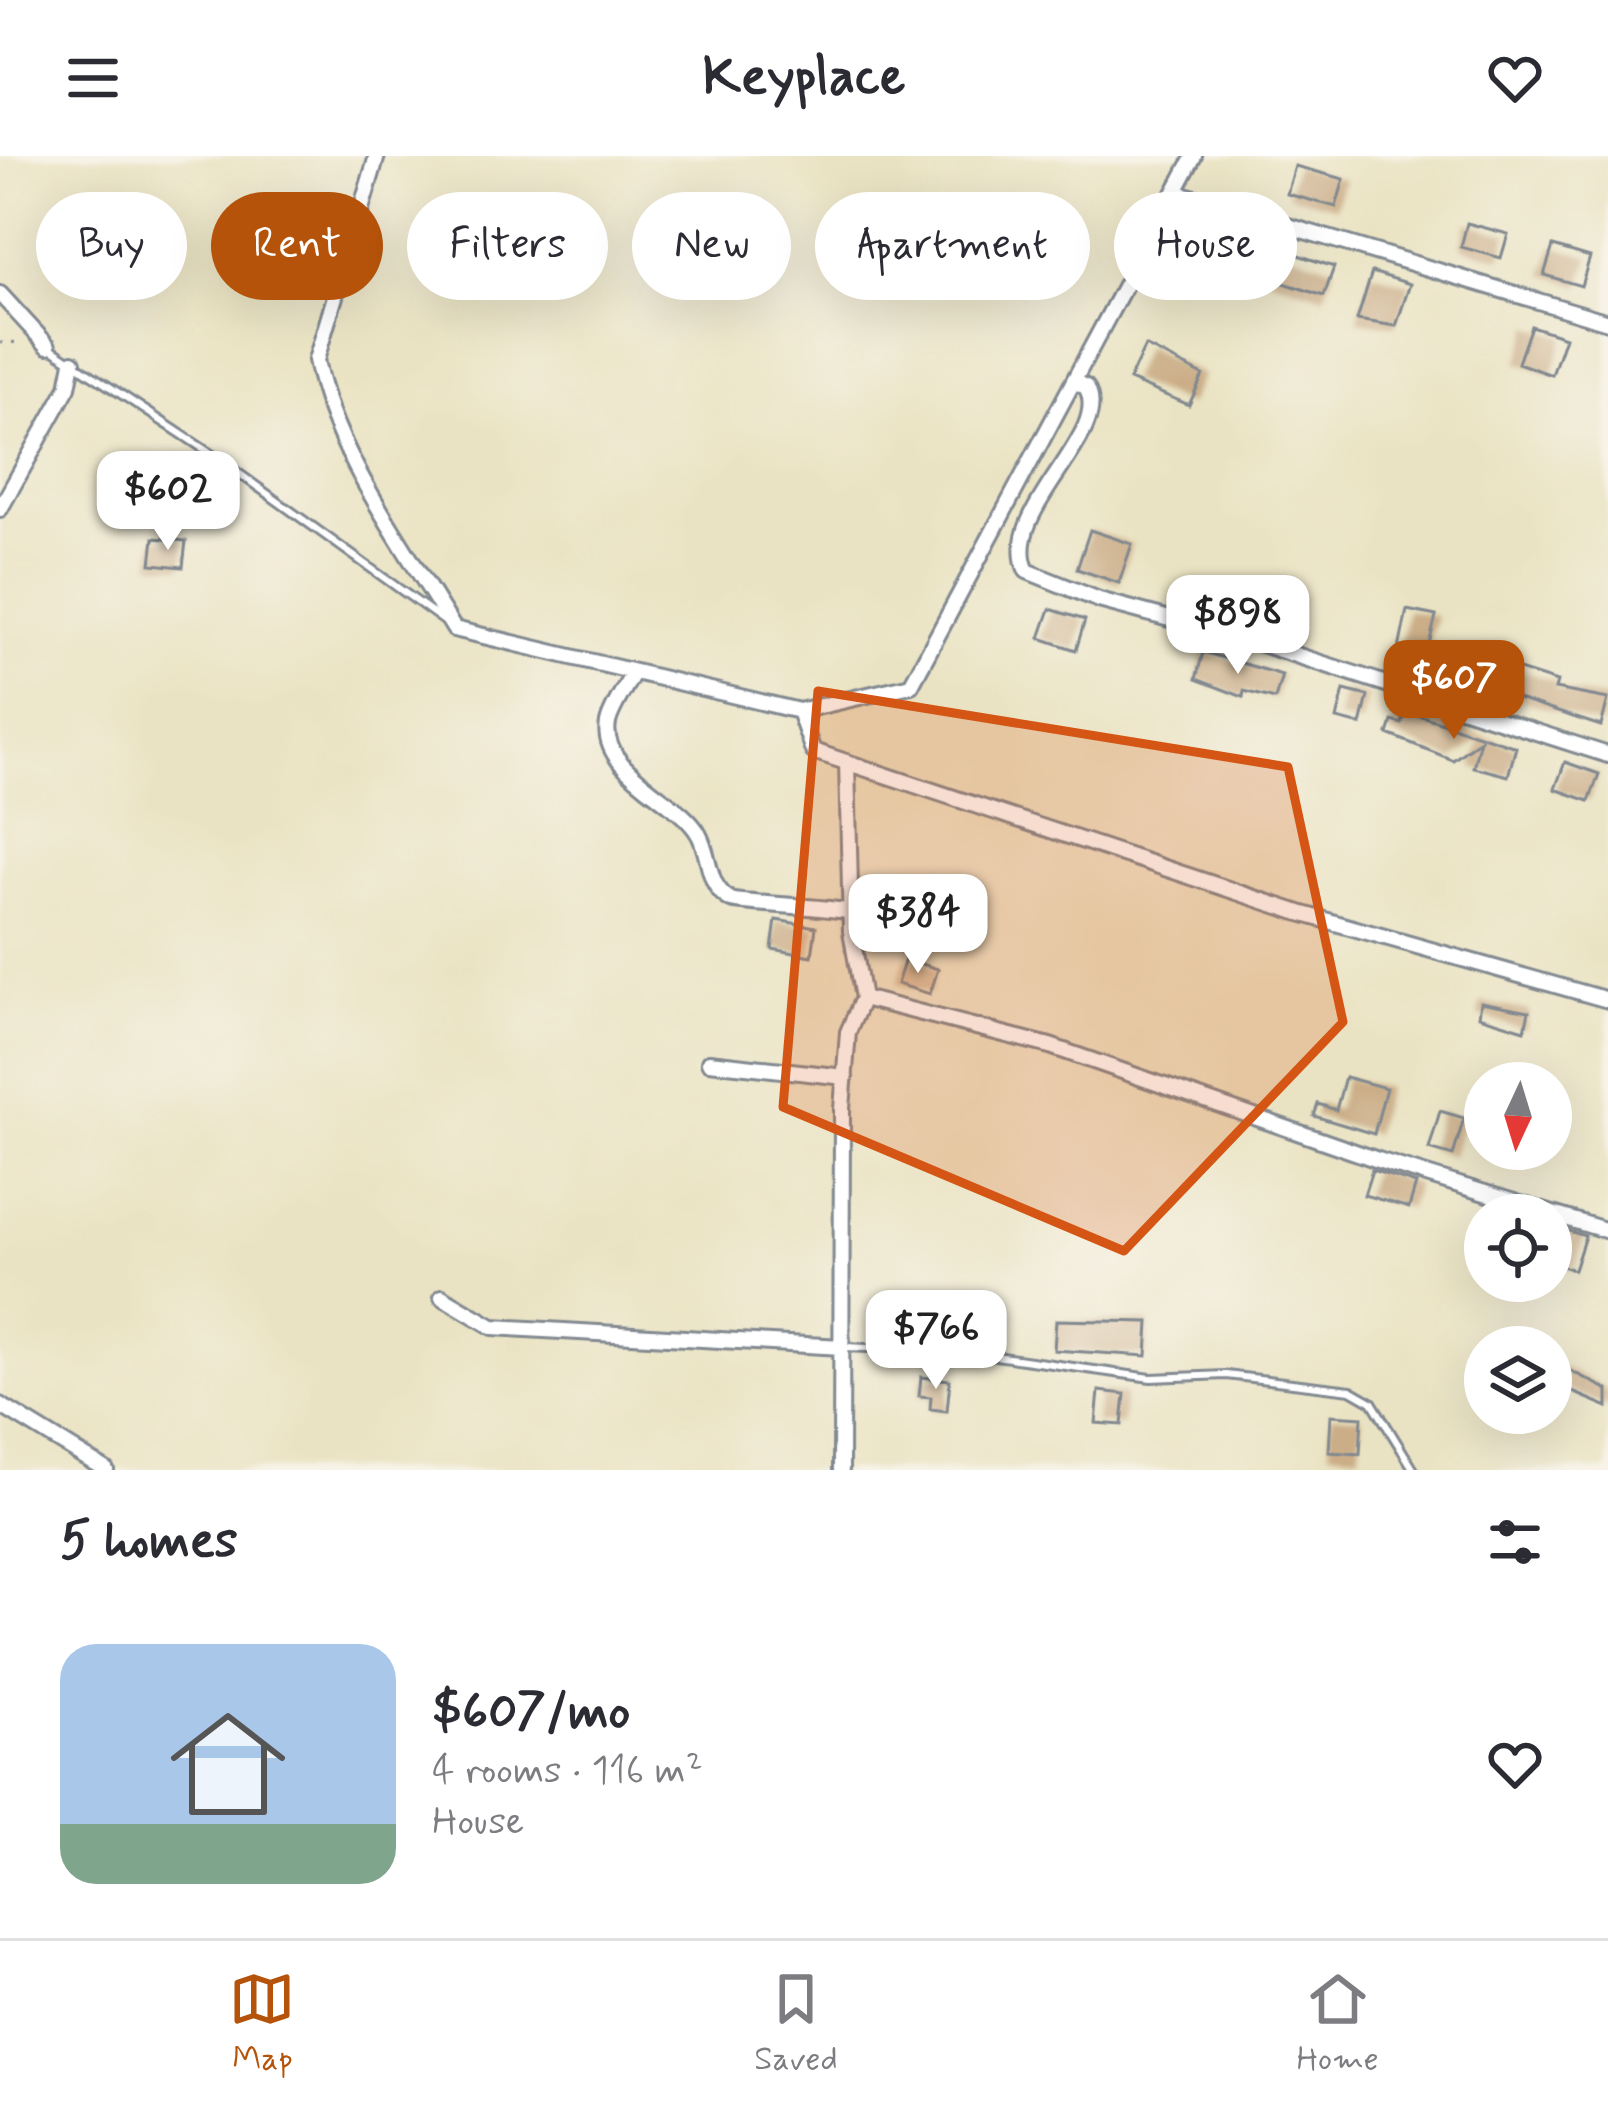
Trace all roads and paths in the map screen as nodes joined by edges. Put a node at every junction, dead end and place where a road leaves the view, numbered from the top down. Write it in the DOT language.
graph roads {
  1 [pos="376,156"];
  2 [pos="1193,156"];
  3 [pos="1175,192"];
  4 [pos="1297,229"];
  5 [pos="0,294"];
  6 [pos="1117,300"];
  7 [pos="1608,322"];
  8 [pos="48,346"];
  9 [pos="73,362"];
  10 [pos="1074,381"];
  11 [pos="0,508"];
  12 [pos="454,629"];
  13 [pos="633,673"];
  14 [pos="799,711"];
  15 [pos="1608,755"];
  16 [pos="847,762"];
  17 [pos="851,912"];
  18 [pos="863,998"];
  19 [pos="1608,1000"];
  20 [pos="709,1062"];
  21 [pos="845,1077"];
  22 [pos="1608,1231"];
  23 [pos="442,1297"];
  24 [pos="842,1347"];
  25 [pos="0,1405"];
  26 [pos="106,1470"];
  27 [pos="841,1470"];
  28 [pos="1414,1470"];
  1 -- 12 [label="street"];
  2 -- 3 [label="street"];
  4 -- 7 [label="street"];
  5 -- 8 [label="street"];
  6 -- 10 [label="street"];
  8 -- 9 [label="lane"];
  9 -- 11 [label="street"];
  9 -- 12 [label="lane"];
  10 -- 14 [label="street"];
  10 -- 15 [label="street"];
  12 -- 13 [label="street"];
  13 -- 14 [label="street"];
  13 -- 17 [label="street"];
  14 -- 16 [label="street"];
  16 -- 17 [label="street"];
  16 -- 19 [label="street"];
  17 -- 18 [label="street"];
  18 -- 21 [label="street"];
  18 -- 22 [label="street"];
  20 -- 21 [label="street"];
  21 -- 24 [label="street"];
  23 -- 24 [label="street"];
  24 -- 27 [label="street"];
  24 -- 28 [label="lane"];
  25 -- 26 [label="street"];
}
